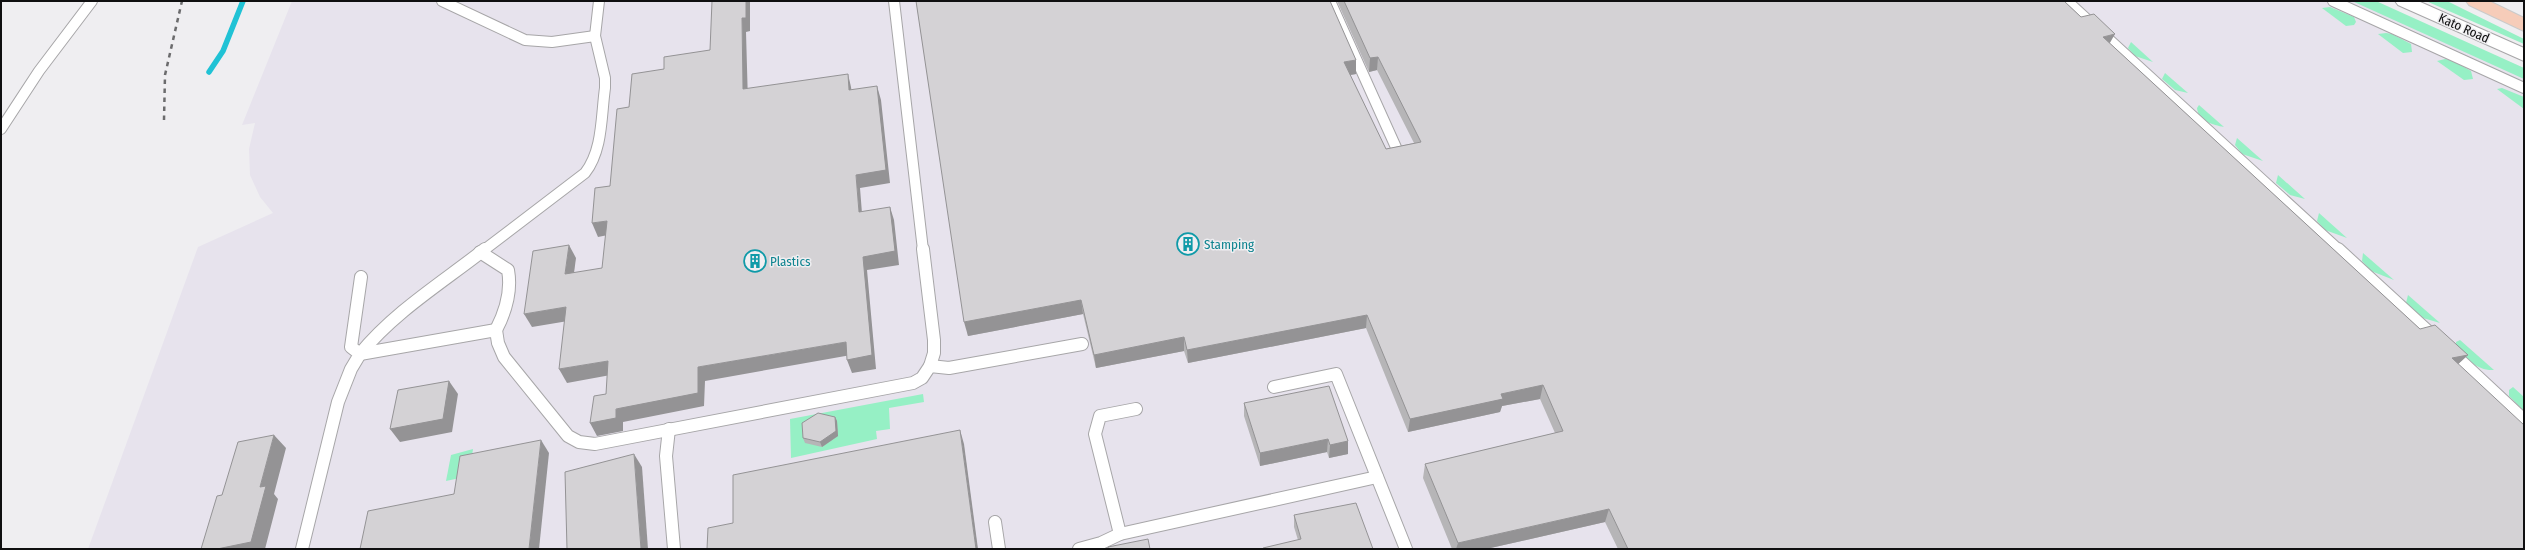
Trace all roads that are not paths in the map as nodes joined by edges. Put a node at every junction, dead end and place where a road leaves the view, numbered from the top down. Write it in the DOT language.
graph roads {
  1 [pos="92,1"];
  2 [pos="442,1"];
  3 [pos="599,1"];
  4 [pos="894,1"];
  5 [pos="1330,1"];
  6 [pos="2067,1"];
  7 [pos="2333,1"];
  8 [pos="2404,1"];
  9 [pos="2475,1"];
  10 [pos="2507,1"];
  11 [pos="2524,8"];
  12 [pos="2524,25"];
  13 [pos="595,36"];
  14 [pos="2524,54"];
  15 [pos="2524,88"];
  16 [pos="1,129"];
  17 [pos="1399,154"];
  18 [pos="480,252"];
  19 [pos="361,277"];
  20 [pos="496,330"];
  21 [pos="1082,344"];
  22 [pos="360,354"];
  23 [pos="930,366"];
  24 [pos="1274,387"];
  25 [pos="1136,410"];
  26 [pos="2524,420"];
  27 [pos="669,429"];
  28 [pos="1377,477"];
  29 [pos="995,522"];
  30 [pos="1120,534"];
  31 [pos="302,549"];
  32 [pos="674,549"];
  33 [pos="999,549"];
  34 [pos="1079,549"];
  35 [pos="1406,549"];
  1 -- 16 [label="lane"];
  2 -- 13 [label="lane"];
  3 -- 13 [label="lane"];
  4 -- 23 [label="lane"];
  5 -- 17 [label="lane"];
  6 -- 26 [label="lane"];
  7 -- 15 [label="lane"];
  8 -- 14 [label="street, Kato Road"];
  9 -- 12 [label="highway"];
  10 -- 11 [label="highway"];
  13 -- 18 [label="lane"];
  18 -- 20 [label="lane"];
  18 -- 22 [label="lane"];
  19 -- 22 [label="lane"];
  20 -- 22 [label="lane"];
  20 -- 27 [label="lane"];
  21 -- 23 [label="lane"];
  22 -- 31 [label="lane"];
  23 -- 27 [label="lane"];
  24 -- 28 [label="lane"];
  25 -- 30 [label="lane"];
  27 -- 32 [label="lane"];
  28 -- 30 [label="lane"];
  28 -- 35 [label="lane"];
  29 -- 33 [label="lane"];
  30 -- 34 [label="lane"];
}
